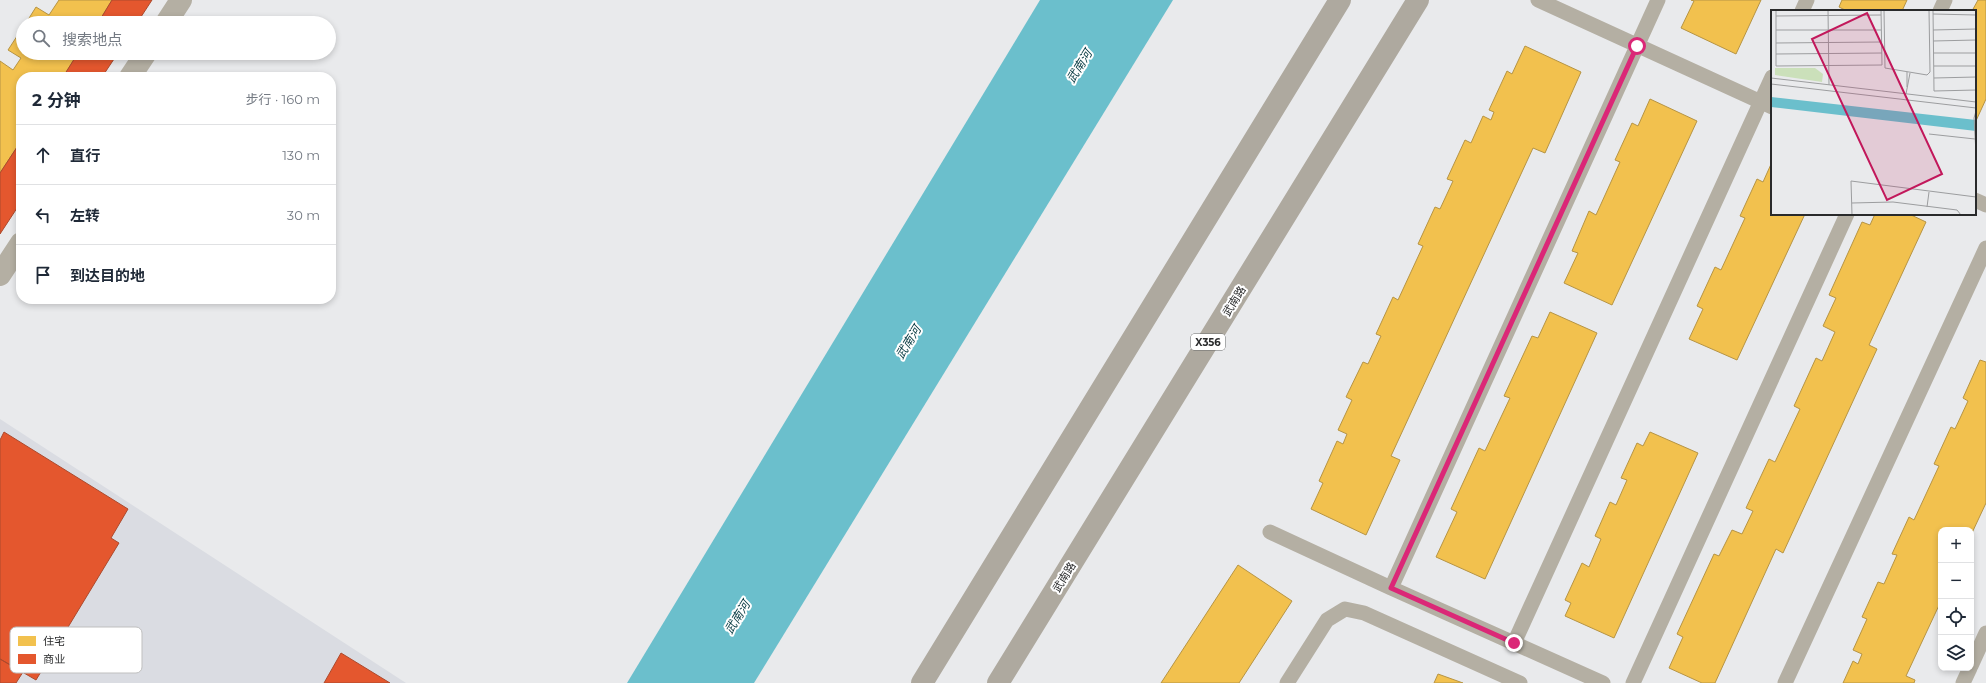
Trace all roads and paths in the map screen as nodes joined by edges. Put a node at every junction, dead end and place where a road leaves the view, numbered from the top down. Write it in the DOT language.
graph roads {
  1 [pos="181,0"];
  2 [pos="1340,0"];
  3 [pos="1418,0"];
  4 [pos="1538,0"];
  5 [pos="1658,0"];
  6 [pos="1807,0"];
  7 [pos="1945,0"];
  8 [pos="1802,10"];
  9 [pos="1940,10"];
  10 [pos="171,16"];
  11 [pos="1637,46"];
  12 [pos="141,60"];
  13 [pos="133,72"];
  14 [pos="1771,82"];
  15 [pos="1766,105"];
  16 [pos="1976,200"];
  17 [pos="1986,205"];
  18 [pos="1848,215"];
  19 [pos="1986,248"];
  20 [pos="16,251"];
  21 [pos="0,275"];
  22 [pos="1270,532"];
  23 [pos="1391,588"];
  24 [pos="1986,633"];
  25 [pos="1514,643"];
  26 [pos="1974,660"];
  27 [pos="1969,671"];
  28 [pos="922,683"];
  29 [pos="998,683"];
  30 [pos="1287,683"];
  31 [pos="1520,683"];
  32 [pos="1603,683"];
  33 [pos="1633,683"];
  34 [pos="1785,683"];
  35 [pos="1964,683"];
  1 -- 10 [label="street"];
  2 -- 28 [label="main road"];
  3 -- 29 [label="main road, 武南路 / X356"];
  4 -- 11 [label="lane"];
  5 -- 11 [label="lane"];
  6 -- 8 [label="lane"];
  7 -- 9 [label="lane"];
  11 -- 15 [label="lane"];
  11 -- 23 [label="lane"];
  12 -- 13 [label="street"];
  14 -- 15 [label="lane"];
  15 -- 25 [label="lane"];
  16 -- 17 [label="lane"];
  18 -- 33 [label="lane"];
  19 -- 34 [label="lane"];
  20 -- 21 [label="street"];
  22 -- 23 [label="lane"];
  23 -- 25 [label="lane"];
  24 -- 26 [label="lane"];
  25 -- 32 [label="lane"];
  27 -- 35 [label="lane"];
  30 -- 31 [label="lane"];
}
